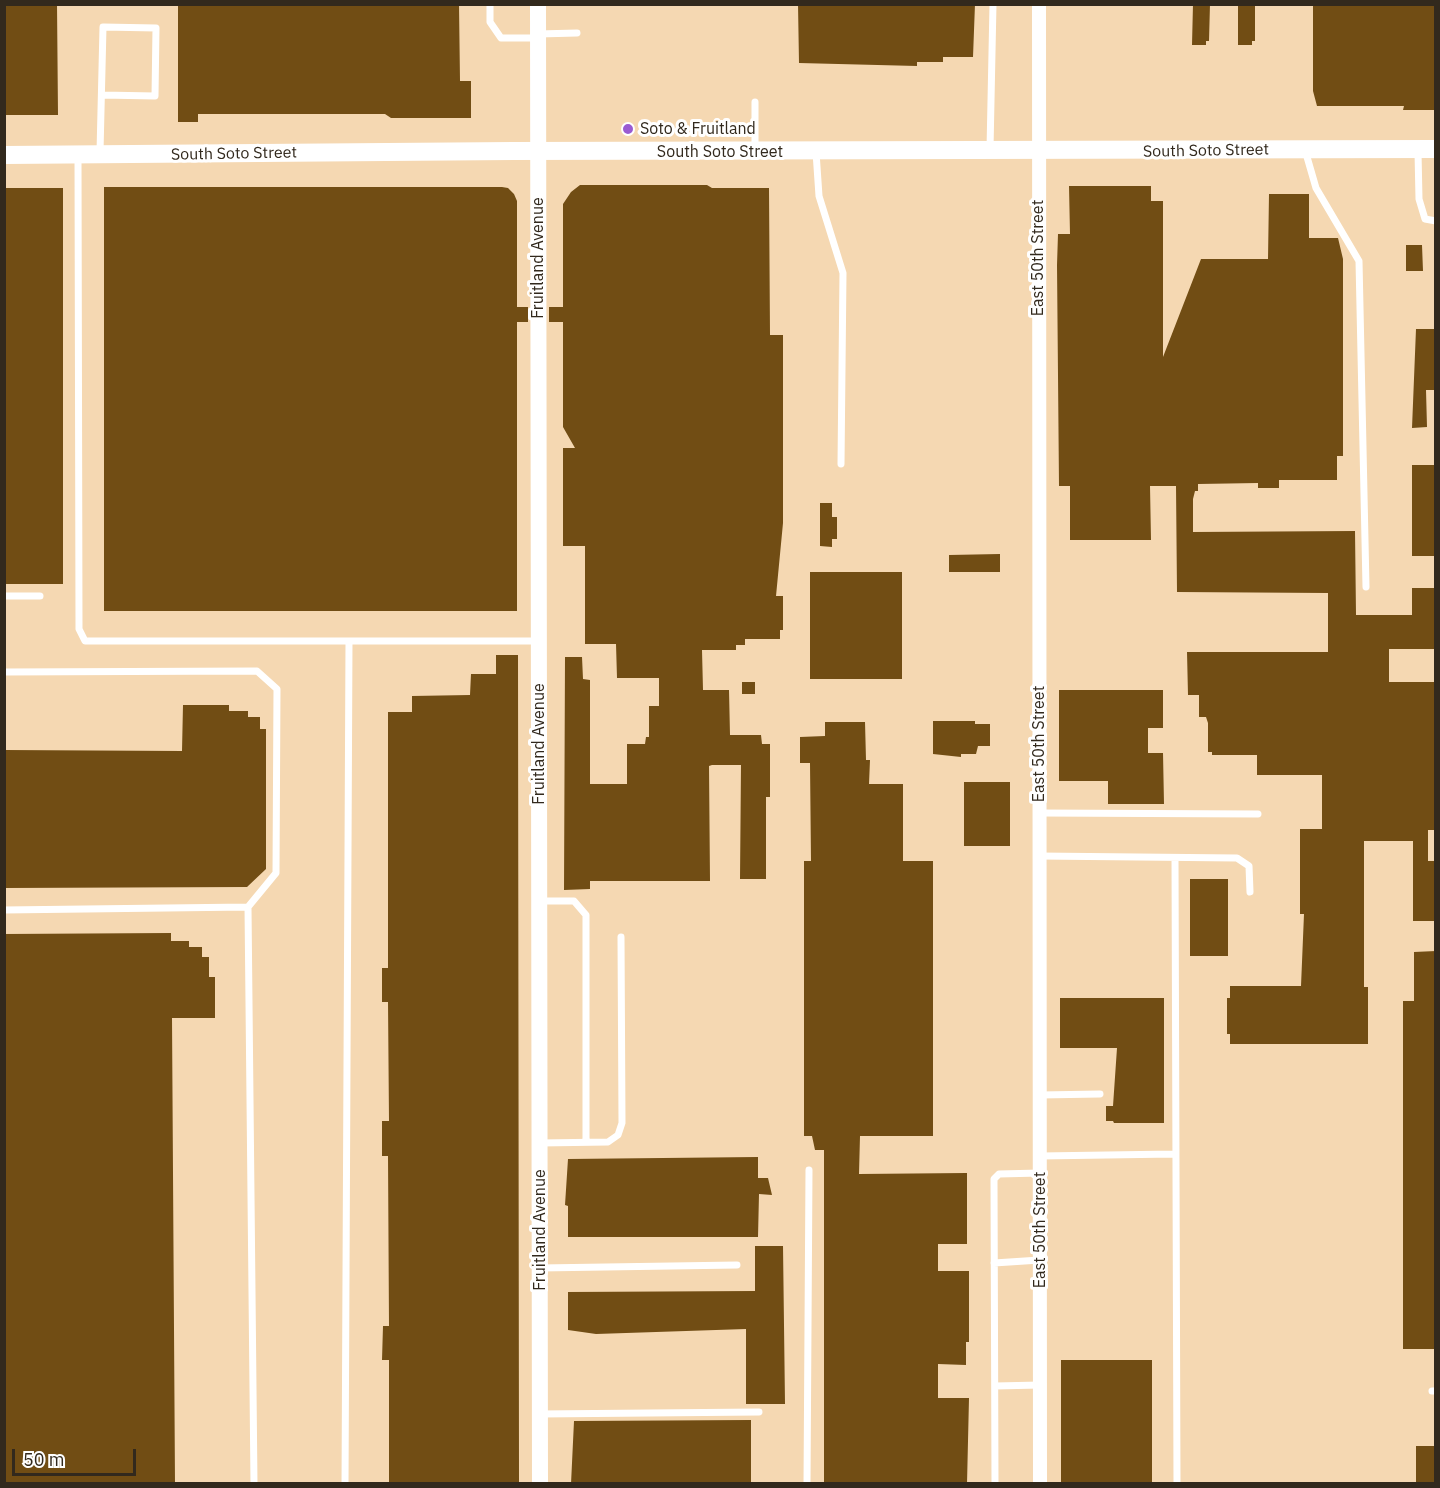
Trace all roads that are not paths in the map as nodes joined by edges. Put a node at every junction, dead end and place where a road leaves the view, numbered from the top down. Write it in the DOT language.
graph roads {
  1 [pos="490,4"];
  2 [pos="538,4"];
  3 [pos="993,4"];
  4 [pos="1039,4"];
  5 [pos="577,33"];
  6 [pos="538,36"];
  7 [pos="102,95"];
  8 [pos="755,102"];
  9 [pos="1427,149"];
  10 [pos="1305,150"];
  11 [pos="538,151"];
  12 [pos="754,151"];
  13 [pos="816,152"];
  14 [pos="990,152"];
  15 [pos="1038,152"];
  16 [pos="4,155"];
  17 [pos="78,155"];
  18 [pos="100,155"];
  19 [pos="1436,221"];
  20 [pos="841,464"];
  21 [pos="1366,588"];
  22 [pos="4,596"];
  23 [pos="40,596"];
  24 [pos="349,641"];
  25 [pos="539,642"];
  26 [pos="4,672"];
  27 [pos="1039,813"];
  28 [pos="1258,814"];
  29 [pos="1040,856"];
  30 [pos="1175,858"];
  31 [pos="1250,892"];
  32 [pos="539,901"];
  33 [pos="248,907"];
  34 [pos="4,910"];
  35 [pos="621,937"];
  36 [pos="1100,1094"];
  37 [pos="1040,1095"];
  38 [pos="540,1143"];
  39 [pos="586,1143"];
  40 [pos="1174,1154"];
  41 [pos="1040,1156"];
  42 [pos="809,1170"];
  43 [pos="1040,1173"];
  44 [pos="1040,1260"];
  45 [pos="994,1263"];
  46 [pos="737,1265"];
  47 [pos="540,1268"];
  48 [pos="1040,1385"];
  49 [pos="995,1386"];
  50 [pos="759,1412"];
  51 [pos="540,1414"];
  52 [pos="254,1484"];
  53 [pos="345,1484"];
  54 [pos="540,1484"];
  55 [pos="807,1484"];
  56 [pos="995,1484"];
  57 [pos="1040,1484"];
  58 [pos="1177,1484"];
  1 -- 6 [label="lane"];
  2 -- 6 [label="street, Fruitland Avenue"];
  3 -- 14 [label="lane"];
  4 -- 15 [label="street, East 50th Street"];
  5 -- 6 [label="lane"];
  6 -- 11 [label="street, Fruitland Avenue"];
  7 -- 7 [label="lane"];
  7 -- 18 [label="lane"];
  8 -- 12 [label="lane"];
  9 -- 10 [label="main road, South Soto Street"];
  9 -- 19 [label="lane"];
  10 -- 15 [label="main road, South Soto Street"];
  10 -- 21 [label="lane"];
  11 -- 12 [label="main road, South Soto Street"];
  11 -- 18 [label="main road, South Soto Street"];
  11 -- 25 [label="street, Fruitland Avenue"];
  12 -- 13 [label="main road, South Soto Street"];
  13 -- 14 [label="main road, South Soto Street"];
  13 -- 20 [label="lane"];
  14 -- 15 [label="main road, South Soto Street"];
  15 -- 27 [label="street, East 50th Street"];
  16 -- 17 [label="main road, South Soto Street"];
  17 -- 18 [label="main road, South Soto Street"];
  17 -- 24 [label="lane"];
  22 -- 23 [label="lane"];
  24 -- 25 [label="lane"];
  24 -- 53 [label="lane"];
  25 -- 32 [label="street, Fruitland Avenue"];
  26 -- 33 [label="lane"];
  27 -- 28 [label="lane"];
  27 -- 29 [label="street, East 50th Street"];
  29 -- 30 [label="lane"];
  29 -- 37 [label="street, East 50th Street"];
  30 -- 31 [label="lane"];
  30 -- 40 [label="lane"];
  32 -- 38 [label="street, Fruitland Avenue"];
  32 -- 39 [label="lane"];
  33 -- 34 [label="lane"];
  33 -- 52 [label="lane"];
  35 -- 39 [label="lane"];
  36 -- 37 [label="lane"];
  37 -- 41 [label="street, East 50th Street"];
  38 -- 39 [label="lane"];
  38 -- 47 [label="street, Fruitland Avenue"];
  40 -- 41 [label="lane"];
  40 -- 58 [label="lane"];
  41 -- 43 [label="street, East 50th Street"];
  42 -- 55 [label="lane"];
  43 -- 44 [label="street, East 50th Street"];
  43 -- 45 [label="lane"];
  44 -- 45 [label="lane"];
  44 -- 48 [label="street, East 50th Street"];
  45 -- 49 [label="lane"];
  46 -- 47 [label="lane"];
  47 -- 51 [label="street, Fruitland Avenue"];
  48 -- 49 [label="lane"];
  48 -- 57 [label="street, East 50th Street"];
  49 -- 56 [label="lane"];
  50 -- 51 [label="lane"];
  51 -- 54 [label="street, Fruitland Avenue"];
}
